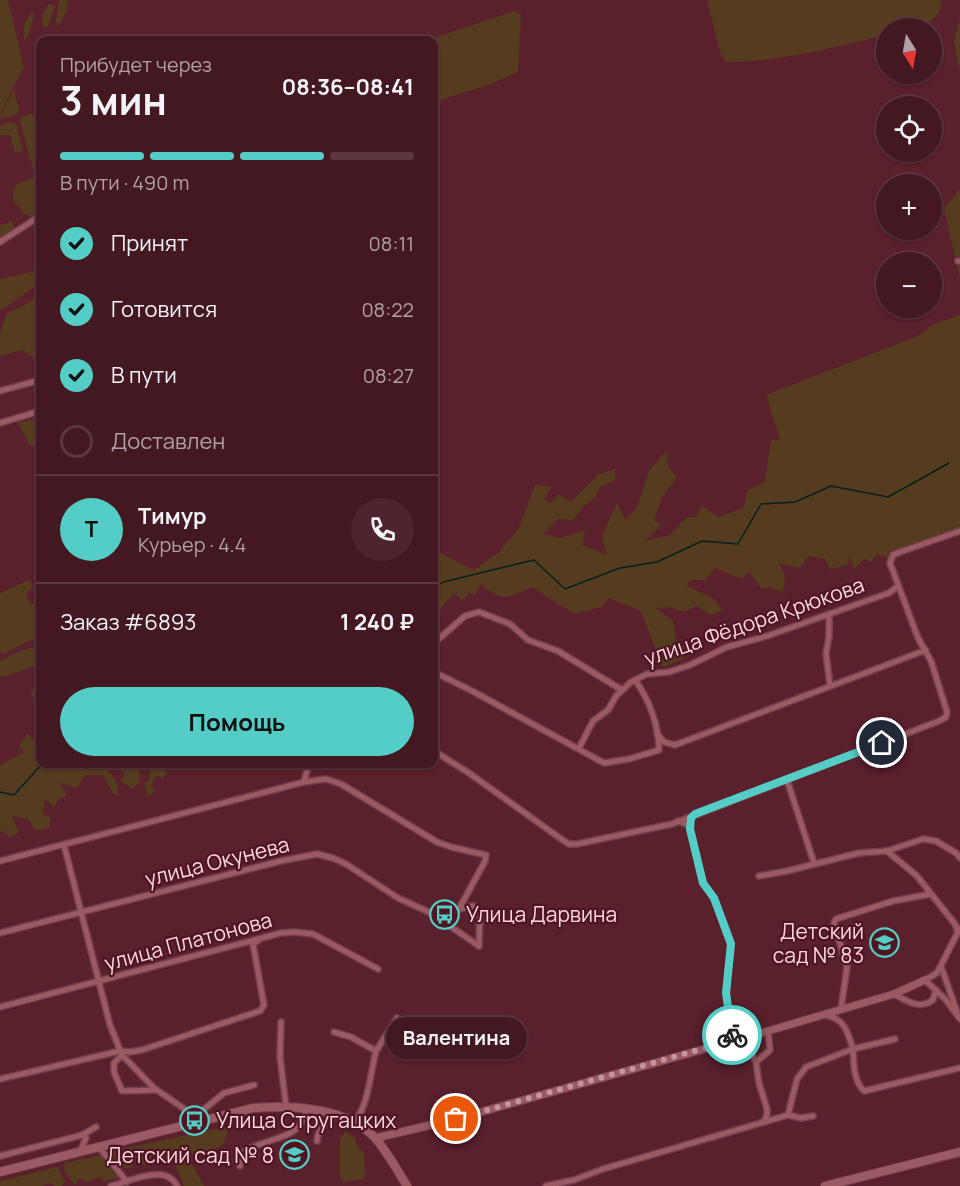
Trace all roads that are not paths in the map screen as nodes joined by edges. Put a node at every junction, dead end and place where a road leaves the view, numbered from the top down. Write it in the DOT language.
graph roads {
  1 [pos="36,219"];
  2 [pos="0,242"];
  3 [pos="36,381"];
  4 [pos="0,391"];
  5 [pos="36,412"];
  6 [pos="0,423"];
  7 [pos="960,531"];
  8 [pos="898,586"];
  9 [pos="828,614"];
  10 [pos="438,640"];
  11 [pos="926,650"];
  12 [pos="438,674"];
  13 [pos="635,680"];
  14 [pos="830,685"];
  15 [pos="622,690"];
  16 [pos="657,734"];
  17 [pos="579,748"];
  18 [pos="438,753"];
  19 [pos="308,768"];
  20 [pos="787,780"];
  21 [pos="304,782"];
  22 [pos="695,814"];
  23 [pos="678,821"];
  24 [pos="690,829"];
  25 [pos="64,845"];
  26 [pos="887,851"];
  27 [pos="960,858"];
  28 [pos="0,861"];
  29 [pos="814,863"];
  30 [pos="759,876"];
  31 [pos="931,894"];
  32 [pos="459,909"];
  33 [pos="81,913"];
  34 [pos="431,913"];
  35 [pos="959,930"];
  36 [pos="0,933"];
  37 [pos="263,938"];
  38 [pos="235,946"];
  39 [pos="254,948"];
  40 [pos="941,966"];
  41 [pos="378,969"];
  42 [pos="925,980"];
  43 [pos="98,981"];
  44 [pos="936,990"];
  45 [pos="894,994"];
  46 [pos="0,1007"];
  47 [pos="841,1009"];
  48 [pos="824,1014"];
  49 [pos="959,1017"];
  50 [pos="397,1018"];
  51 [pos="281,1022"];
  52 [pos="768,1031"];
  53 [pos="334,1032"];
  54 [pos="743,1038"];
  55 [pos="894,1039"];
  56 [pos="733,1040"];
  57 [pos="853,1049"];
  58 [pos="376,1051"];
  59 [pos="121,1053"];
  60 [pos="756,1062"];
  61 [pos="960,1068"];
  62 [pos="0,1079"];
  63 [pos="254,1085"];
  64 [pos="157,1090"];
  65 [pos="286,1106"];
  66 [pos="307,1108"];
  67 [pos="332,1114"];
  68 [pos="789,1115"];
  69 [pos="813,1116"];
  70 [pos="202,1121"];
  71 [pos="355,1122"];
  72 [pos="764,1122"];
  73 [pos="96,1127"];
  74 [pos="82,1135"];
  75 [pos="376,1138"];
  76 [pos="317,1141"];
  77 [pos="99,1147"];
  78 [pos="83,1151"];
  79 [pos="960,1152"];
  80 [pos="0,1156"];
  81 [pos="240,1166"];
  82 [pos="0,1172"];
  83 [pos="127,1182"];
  84 [pos="111,1186"];
  85 [pos="177,1186"];
  86 [pos="407,1186"];
  87 [pos="546,1186"];
  88 [pos="825,1186"];
  1 -- 2 [label="street"];
  3 -- 4 [label="street"];
  5 -- 6 [label="street"];
  7 -- 8 [label="street"];
  8 -- 9 [label="street, улица Фёдора Крюкова"];
  8 -- 11 [label="street"];
  9 -- 13 [label="street, улица Фёдора Крюкова"];
  9 -- 14 [label="street"];
  10 -- 15 [label="street"];
  11 -- 14 [label="street"];
  11 -- 20 [label="street"];
  12 -- 17 [label="street"];
  13 -- 15 [label="street, улица Фёдора Крюкова"];
  13 -- 16 [label="street"];
  14 -- 16 [label="street"];
  15 -- 17 [label="street, улица Фёдора Крюкова"];
  16 -- 17 [label="street"];
  18 -- 23 [label="street"];
  19 -- 21 [label="street"];
  20 -- 22 [label="street"];
  20 -- 29 [label="street"];
  21 -- 25 [label="street"];
  21 -- 32 [label="street"];
  22 -- 23 [label="street"];
  22 -- 24 [label="street"];
  23 -- 24 [label="street"];
  24 -- 56 [label="street"];
  25 -- 28 [label="street"];
  25 -- 33 [label="street"];
  26 -- 27 [label="street"];
  26 -- 29 [label="street"];
  26 -- 31 [label="street"];
  29 -- 30 [label="street"];
  31 -- 35 [label="street"];
  31 -- 47 [label="street"];
  32 -- 34 [label="street"];
  32 -- 34 [label="street, улица Окунева"];
  33 -- 34 [label="street, улица Окунева"];
  33 -- 36 [label="street, улица Окунева"];
  33 -- 43 [label="street"];
  35 -- 40 [label="street"];
  37 -- 38 [label="street, улица Платонова"];
  37 -- 39 [label="street"];
  37 -- 41 [label="street, улица Платонова"];
  38 -- 39 [label="street"];
  38 -- 43 [label="street, улица Платонова"];
  39 -- 59 [label="street"];
  40 -- 42 [label="street"];
  40 -- 49 [label="street"];
  42 -- 44 [label="street"];
  42 -- 45 [label="street"];
  43 -- 46 [label="street, улица Платонова"];
  43 -- 59 [label="street"];
  44 -- 45 [label="street"];
  44 -- 49 [label="street"];
  45 -- 47 [label="street"];
  47 -- 48 [label="street"];
  48 -- 52 [label="street"];
  48 -- 57 [label="street"];
  50 -- 58 [label="street"];
  51 -- 65 [label="street"];
  52 -- 54 [label="street"];
  52 -- 60 [label="street"];
  53 -- 58 [label="street"];
  54 -- 56 [label="street"];
  54 -- 60 [label="street"];
  55 -- 57 [label="street"];
  56 -- 75 [label="street"];
  57 -- 61 [label="street"];
  57 -- 68 [label="street"];
  58 -- 71 [label="street"];
  59 -- 62 [label="street"];
  59 -- 64 [label="street"];
  59 -- 64 [label="street"];
  60 -- 72 [label="street"];
  63 -- 70 [label="street"];
  64 -- 70 [label="street"];
  65 -- 66 [label="main road"];
  65 -- 70 [label="main road"];
  66 -- 67 [label="main road"];
  66 -- 81 [label="street"];
  67 -- 71 [label="main road"];
  67 -- 76 [label="street"];
  68 -- 69 [label="street"];
  68 -- 72 [label="street"];
  70 -- 77 [label="main road"];
  71 -- 75 [label="main road"];
  72 -- 87 [label="street"];
  73 -- 74 [label="street"];
  74 -- 78 [label="street"];
  74 -- 80 [label="street"];
  75 -- 86 [label="main road"];
  77 -- 78 [label="main road"];
  77 -- 83 [label="street"];
  78 -- 82 [label="main road"];
  79 -- 88 [label="main road"];
  83 -- 84 [label="street"];
  83 -- 85 [label="street"];
}
